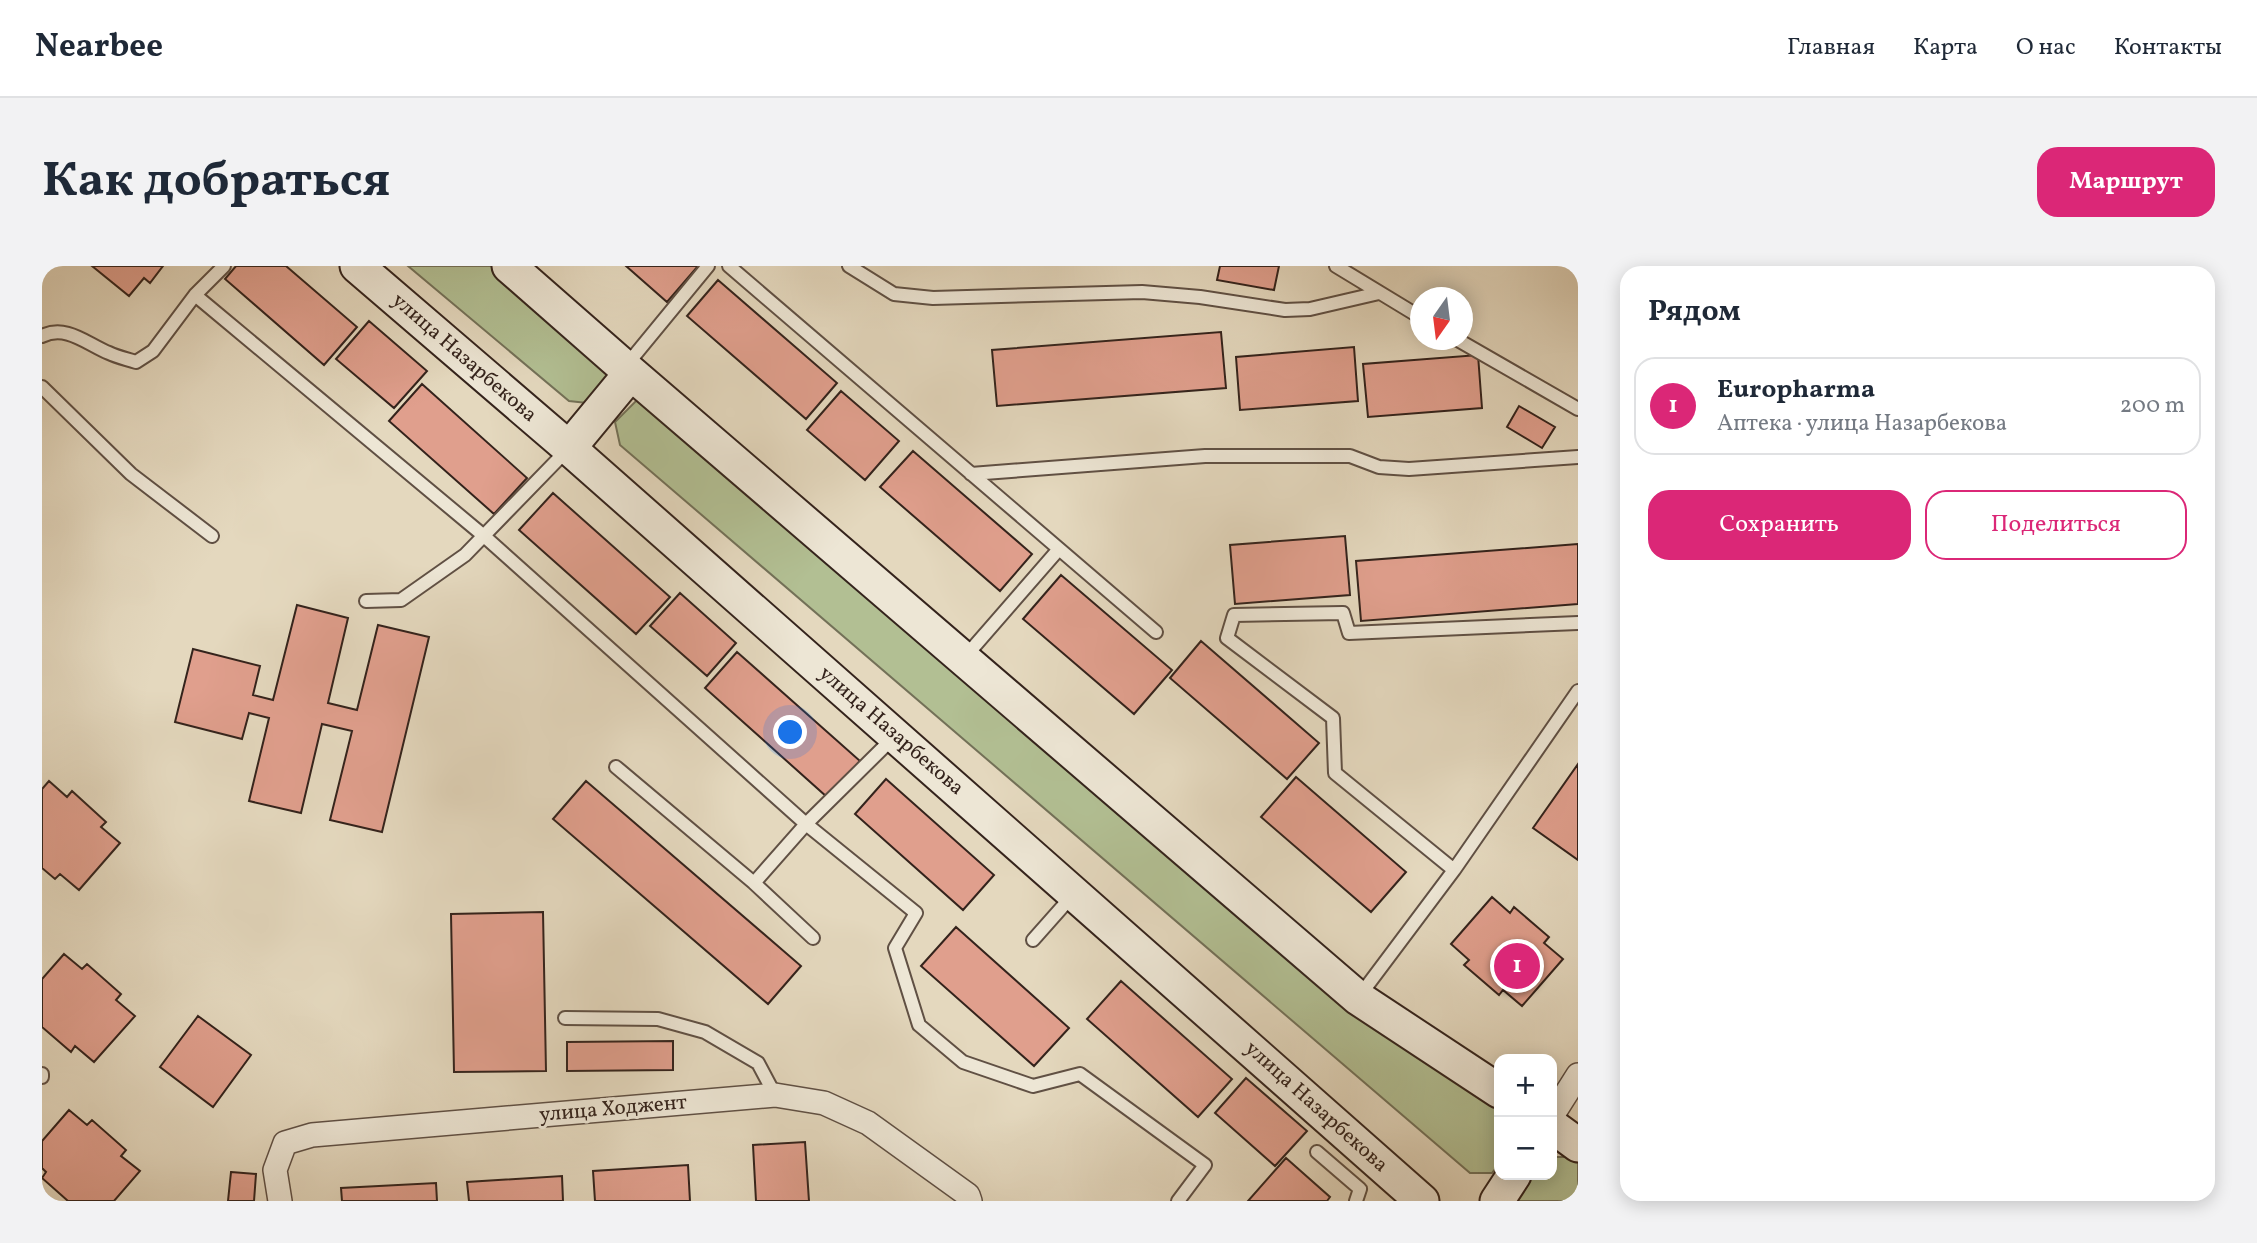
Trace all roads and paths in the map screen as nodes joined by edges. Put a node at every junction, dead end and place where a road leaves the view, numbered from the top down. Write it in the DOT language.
graph roads {
  1 [pos="224,266"];
  2 [pos="356,266"];
  3 [pos="509,266"];
  4 [pos="708,266"];
  5 [pos="729,266"];
  6 [pos="849,266"];
  7 [pos="1336,266"];
  8 [pos="1379,293"];
  9 [pos="195,295"];
  10 [pos="1410,311"];
  11 [pos="42,336"];
  12 [pos="1473,349"];
  13 [pos="628,370"];
  14 [pos="42,387"];
  15 [pos="1578,409"];
  16 [pos="569,448"];
  17 [pos="1578,457"];
  18 [pos="971,474"];
  19 [pos="212,536"];
  20 [pos="484,536"];
  21 [pos="1059,549"];
  22 [pos="366,601"];
  23 [pos="1578,623"];
  24 [pos="1156,632"];
  25 [pos="963,659"];
  26 [pos="1578,691"];
  27 [pos="896,736"];
  28 [pos="616,767"];
  29 [pos="806,824"];
  30 [pos="1454,870"];
  31 [pos="754,883"];
  32 [pos="1075,893"];
  33 [pos="813,938"];
  34 [pos="1033,940"];
  35 [pos="1358,998"];
  36 [pos="565,1018"];
  37 [pos="1578,1076"];
  38 [pos="1494,1088"];
  39 [pos="775,1095"];
  40 [pos="1557,1108"];
  41 [pos="1557,1130"];
  42 [pos="1578,1145"];
  43 [pos="1317,1152"];
  44 [pos="1511,1180"];
  45 [pos="1370,1184"];
  46 [pos="280,1201"];
  47 [pos="970,1201"];
  48 [pos="1178,1201"];
  49 [pos="1422,1201"];
  50 [pos="1497,1201"];
  1 -- 9 [label="lane"];
  2 -- 16 [label="street, улица Назарбекова"];
  3 -- 13 [label="street"];
  4 -- 13 [label="lane"];
  5 -- 18 [label="lane"];
  6 -- 8 [label="lane"];
  7 -- 8 [label="lane"];
  8 -- 10 [label="lane"];
  9 -- 11 [label="lane"];
  9 -- 20 [label="lane"];
  12 -- 15 [label="lane"];
  13 -- 16 [label="street"];
  13 -- 25 [label="street"];
  14 -- 19 [label="lane"];
  16 -- 20 [label="lane"];
  16 -- 27 [label="street, улица Назарбекова"];
  17 -- 18 [label="lane"];
  18 -- 21 [label="lane"];
  20 -- 22 [label="lane"];
  20 -- 29 [label="lane"];
  21 -- 24 [label="lane"];
  21 -- 25 [label="lane"];
  23 -- 30 [label="lane"];
  25 -- 35 [label="street"];
  26 -- 30 [label="lane"];
  27 -- 29 [label="lane"];
  27 -- 32 [label="street, улица Назарбекова"];
  28 -- 31 [label="lane"];
  29 -- 31 [label="lane"];
  29 -- 48 [label="lane"];
  30 -- 35 [label="lane"];
  31 -- 33 [label="lane"];
  32 -- 34 [label="lane"];
  32 -- 45 [label="street, улица Назарбекова"];
  35 -- 38 [label="street"];
  36 -- 39 [label="lane"];
  37 -- 40 [label="street"];
  39 -- 46 [label="street, улица Ходжент"];
  39 -- 47 [label="street, улица Ходжент"];
  41 -- 42 [label="street"];
  43 -- 45 [label="lane"];
  44 -- 50 [label="street"];
  45 -- 49 [label="street, улица Назарбекова"];
}
